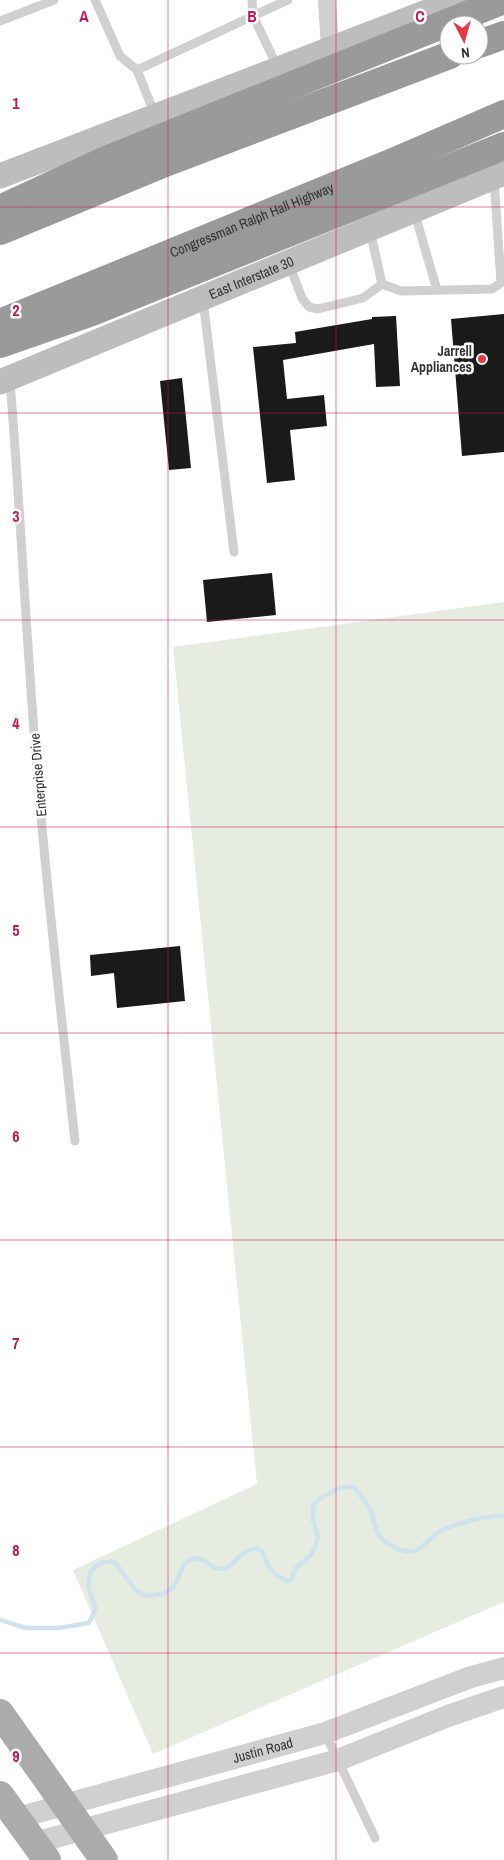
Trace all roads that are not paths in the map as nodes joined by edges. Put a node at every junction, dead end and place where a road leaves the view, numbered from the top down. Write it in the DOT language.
graph roads {
  1 [pos="54,0"];
  2 [pos="95,0"];
  3 [pos="252,0"];
  4 [pos="288,0"];
  5 [pos="327,0"];
  6 [pos="456,0"];
  7 [pos="504,0"];
  8 [pos="253,16"];
  9 [pos="0,21"];
  10 [pos="504,35"];
  11 [pos="489,40"];
  12 [pos="330,48"];
  13 [pos="439,59"];
  14 [pos="279,68"];
  15 [pos="137,70"];
  16 [pos="504,114"];
  17 [pos="156,116"];
  18 [pos="504,146"];
  19 [pos="499,175"];
  20 [pos="0,176"];
  21 [pos="0,209"];
  22 [pos="414,209"];
  23 [pos="370,227"];
  24 [pos="0,231"];
  25 [pos="288,261"];
  26 [pos="382,284"];
  27 [pos="437,290"];
  28 [pos="202,298"];
  29 [pos="0,323"];
  30 [pos="0,344"];
  31 [pos="5,380"];
  32 [pos="234,552"];
  33 [pos="75,1141"];
  34 [pos="504,1668"];
  35 [pos="504,1698"];
  36 [pos="0,1713"];
  37 [pos="324,1733"];
  38 [pos="338,1760"];
  39 [pos="0,1795"];
  40 [pos="65,1806"];
  41 [pos="17,1818"];
  42 [pos="82,1829"];
  43 [pos="375,1838"];
  44 [pos="40,1851"];
  45 [pos="104,1860"];
  1 -- 9 [label="lane"];
  2 -- 15 [label="lane"];
  3 -- 8 [label="lane"];
  4 -- 8 [label="lane"];
  5 -- 12 [label="street"];
  6 -- 12 [label="main road"];
  7 -- 21 [label="highway"];
  8 -- 14 [label="lane"];
  8 -- 15 [label="lane"];
  10 -- 11 [label="highway"];
  12 -- 14 [label="main road"];
  13 -- 24 [label="highway"];
  14 -- 17 [label="main road"];
  15 -- 17 [label="lane"];
  16 -- 29 [label="highway, Congressman Ralph Hall Highway"];
  17 -- 20 [label="main road"];
  18 -- 30 [label="highway"];
  19 -- 22 [label="main road, East Interstate 30"];
  19 -- 27 [label="lane"];
  22 -- 23 [label="main road, East Interstate 30"];
  22 -- 27 [label="lane"];
  23 -- 25 [label="main road, East Interstate 30"];
  23 -- 26 [label="lane"];
  25 -- 26 [label="lane"];
  25 -- 28 [label="main road, East Interstate 30"];
  26 -- 27 [label="lane"];
  28 -- 31 [label="main road, East Interstate 30"];
  28 -- 32 [label="lane"];
  31 -- 33 [label="lane, Enterprise Drive"];
  34 -- 37 [label="street, Justin Road"];
  35 -- 38 [label="street, Justin Road"];
  36 -- 40 [label="main road"];
  37 -- 38 [label="lane"];
  37 -- 40 [label="street, Justin Road"];
  38 -- 42 [label="street, Justin Road"];
  38 -- 43 [label="lane"];
  39 -- 41 [label="main road"];
  40 -- 41 [label="street, Justin Road"];
  40 -- 42 [label="main road"];
  41 -- 44 [label="main road"];
  42 -- 44 [label="street, Justin Road"];
  42 -- 45 [label="main road"];
}
